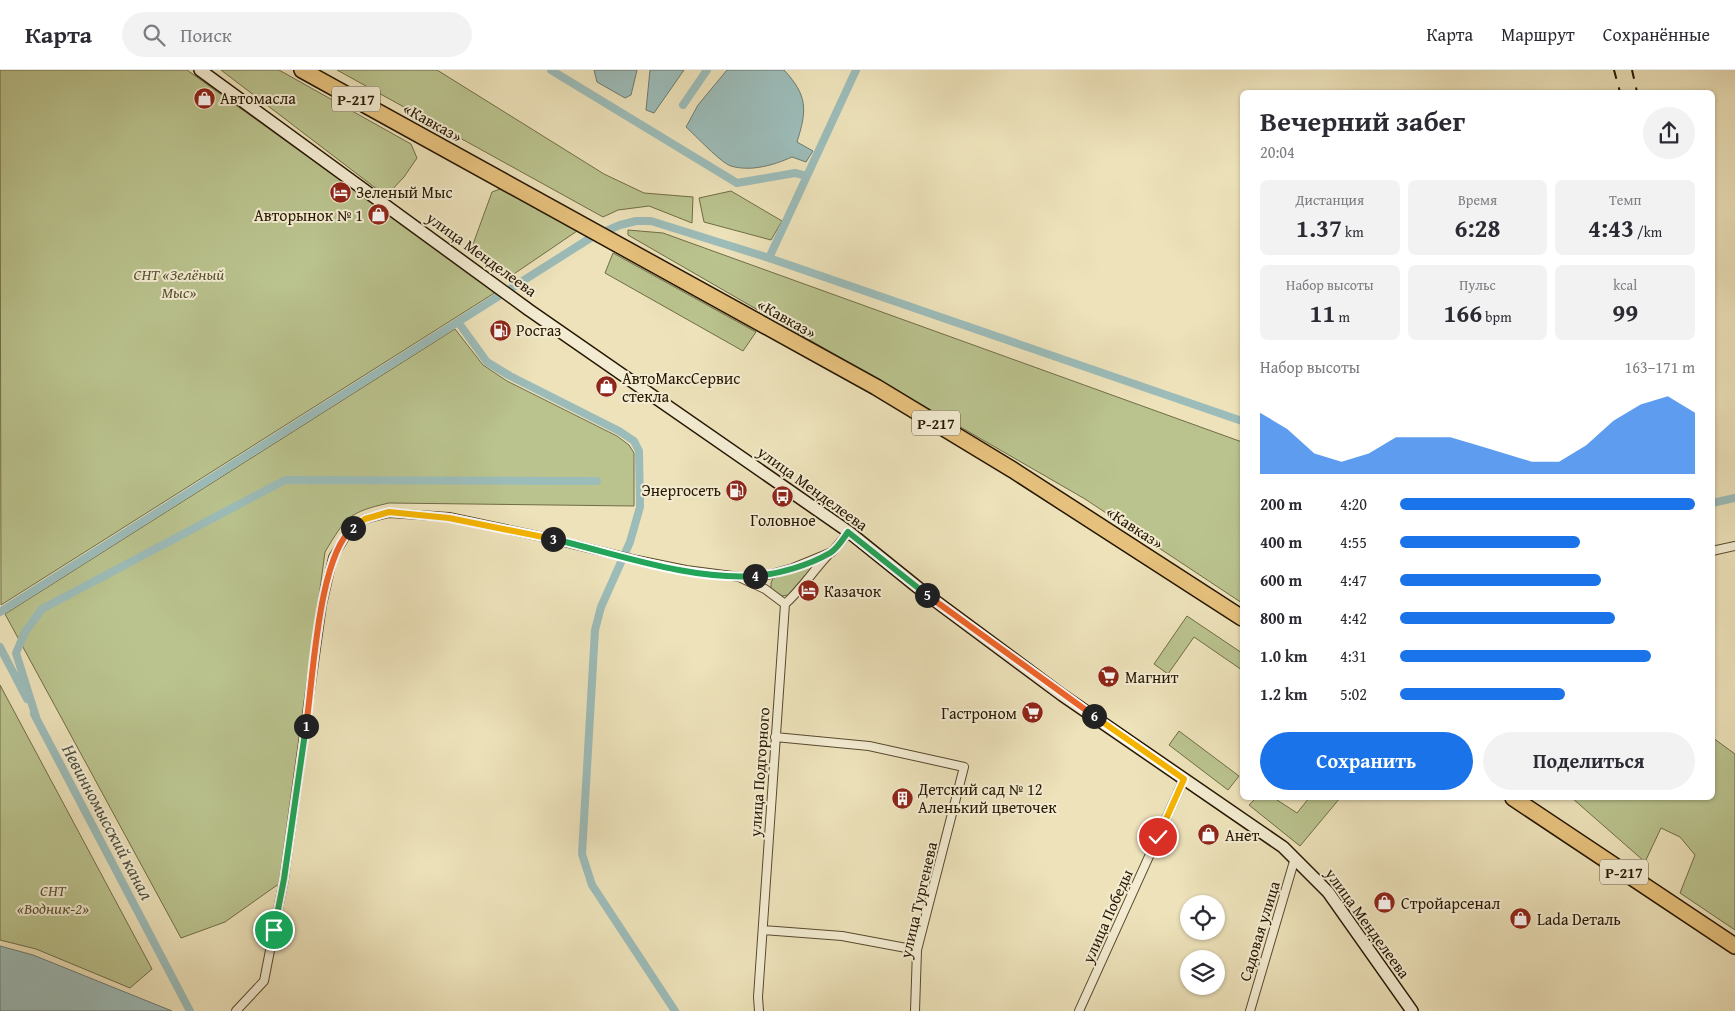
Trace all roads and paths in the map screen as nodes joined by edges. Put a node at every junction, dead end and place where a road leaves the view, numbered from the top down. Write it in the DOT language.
graph roads {
  1 [pos="200,70"];
  2 [pos="302,70"];
  3 [pos="848,532"];
  4 [pos="1735,546"];
  5 [pos="1715,550"];
  6 [pos="832,552"];
  7 [pos="740,577"];
  8 [pos="784,604"];
  9 [pos="1240,617"];
  10 [pos="775,737"];
  11 [pos="1184,779"];
  12 [pos="1516,800"];
  13 [pos="1295,858"];
  14 [pos="762,930"];
  15 [pos="1735,946"];
  16 [pos="917,950"];
  17 [pos="236,1011"];
  18 [pos="759,1011"];
  19 [pos="915,1011"];
  20 [pos="1079,1011"];
  21 [pos="1250,1011"];
  22 [pos="1412,1011"];
  1 -- 3 [label="main road, улица Менделеева"];
  2 -- 9 [label="highway, «Кавказ» / Р-217"];
  3 -- 6 [label="street"];
  3 -- 11 [label="main road, улица Менделеева"];
  4 -- 5 [label="street"];
  6 -- 7 [label="street"];
  6 -- 8 [label="street"];
  7 -- 8 [label="street"];
  7 -- 17 [label="street"];
  8 -- 10 [label="street, улица Подгорного"];
  10 -- 14 [label="street, улица Подгорного"];
  10 -- 16 [label="street, улица Тургенева"];
  11 -- 13 [label="main road, улица Менделеева"];
  11 -- 20 [label="street, улица Победы"];
  12 -- 15 [label="highway, Р-217"];
  13 -- 21 [label="street, Садовая улица"];
  13 -- 22 [label="main road, улица Менделеева"];
  14 -- 16 [label="street"];
  14 -- 18 [label="street, улица Подгорного"];
  16 -- 19 [label="street, улица Тургенева"];
}
